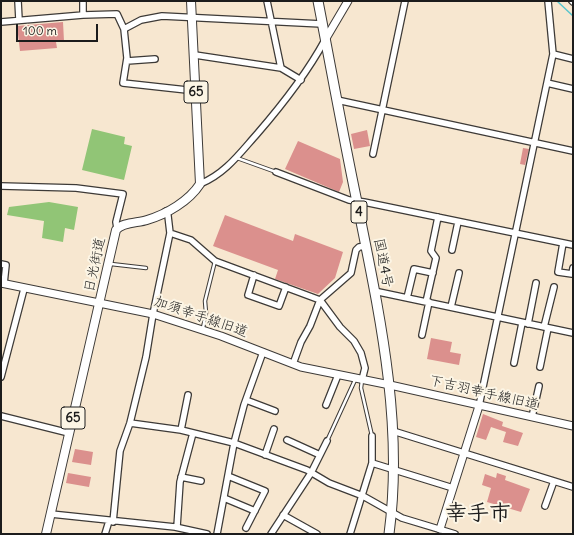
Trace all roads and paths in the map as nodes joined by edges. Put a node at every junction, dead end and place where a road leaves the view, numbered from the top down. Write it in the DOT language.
graph roads {
  1 [pos="18,1"];
  2 [pos="83,1"];
  3 [pos="191,1"];
  4 [pos="267,1"];
  5 [pos="318,1"];
  6 [pos="348,1"];
  7 [pos="405,1"];
  8 [pos="548,1"];
  9 [pos="83,15"];
  10 [pos="192,17"];
  11 [pos="19,20"];
  12 [pos="272,21"];
  13 [pos="1,22"];
  14 [pos="322,24"];
  15 [pos="124,28"];
  16 [pos="325,40"];
  17 [pos="553,54"];
  18 [pos="194,55"];
  19 [pos="155,59"];
  20 [pos="573,59"];
  21 [pos="127,60"];
  22 [pos="281,68"];
  23 [pos="301,80"];
  24 [pos="547,83"];
  25 [pos="573,89"];
  26 [pos="196,91"];
  27 [pos="337,100"];
  28 [pos="383,111"];
  29 [pos="535,143"];
  30 [pos="573,151"];
  31 [pos="373,154"];
  32 [pos="237,158"];
  33 [pos="276,172"];
  34 [pos="200,184"];
  35 [pos="1,186"];
  36 [pos="356,201"];
  37 [pos="166,212"];
  38 [pos="438,218"];
  39 [pos="458,222"];
  40 [pos="117,228"];
  41 [pos="170,233"];
  42 [pos="516,234"];
  43 [pos="563,243"];
  44 [pos="573,245"];
  45 [pos="366,246"];
  46 [pos="452,250"];
  47 [pos="215,260"];
  48 [pos="108,263"];
  49 [pos="1,264"];
  50 [pos="146,268"];
  51 [pos="573,268"];
  52 [pos="433,273"];
  53 [pos="459,273"];
  54 [pos="254,275"];
  55 [pos="536,283"];
  56 [pos="3,284"];
  57 [pos="286,287"];
  58 [pos="554,287"];
  59 [pos="24,289"];
  60 [pos="374,291"];
  61 [pos="407,298"];
  62 [pos="320,300"];
  63 [pos="428,302"];
  64 [pos="100,303"];
  65 [pos="451,307"];
  66 [pos="153,314"];
  67 [pos="498,318"];
  68 [pos="525,324"];
  69 [pos="546,328"];
  70 [pos="203,330"];
  71 [pos="422,334"];
  72 [pos="573,334"];
  73 [pos="263,352"];
  74 [pos="514,363"];
  75 [pos="293,364"];
  76 [pos="540,367"];
  77 [pos="338,375"];
  78 [pos="1,377"];
  79 [pos="359,379"];
  80 [pos="390,385"];
  81 [pos="539,386"];
  82 [pos="188,395"];
  83 [pos="246,400"];
  84 [pos="326,405"];
  85 [pos="479,406"];
  86 [pos="275,411"];
  87 [pos="1,416"];
  88 [pos="532,418"];
  89 [pos="130,423"];
  90 [pos="573,426"];
  91 [pos="274,429"];
  92 [pos="181,430"];
  93 [pos="393,431"];
  94 [pos="69,433"];
  95 [pos="193,433"];
  96 [pos="372,436"];
  97 [pos="287,440"];
  98 [pos="327,441"];
  99 [pos="234,443"];
  100 [pos="465,452"];
  101 [pos="265,455"];
  102 [pos="320,455"];
  103 [pos="372,463"];
  104 [pos="394,470"];
  105 [pos="311,473"];
  106 [pos="228,476"];
  107 [pos="181,477"];
  108 [pos="201,481"];
  109 [pos="554,481"];
  110 [pos="573,487"];
  111 [pos="453,488"];
  112 [pos="363,496"];
  113 [pos="224,498"];
  114 [pos="545,506"];
  115 [pos="255,511"];
  116 [pos="51,514"];
  117 [pos="392,514"];
  118 [pos="283,515"];
  119 [pos="111,522"];
  120 [pos="177,527"];
  121 [pos="246,528"];
  122 [pos="439,531"];
  123 [pos="46,534"];
  124 [pos="105,534"];
  125 [pos="207,534"];
  126 [pos="217,534"];
  127 [pos="271,534"];
  128 [pos="317,534"];
  129 [pos="350,534"];
  130 [pos="389,534"];
  131 [pos="455,534"];
  1 -- 11 [label="street"];
  2 -- 9 [label="street"];
  3 -- 10 [label="main road, 65"];
  4 -- 12 [label="street"];
  5 -- 14 [label="highway, 国道4号 / 4"];
  6 -- 16 [label="street"];
  7 -- 28 [label="street"];
  8 -- 17 [label="street"];
  9 -- 11 [label="street"];
  9 -- 15 [label="street"];
  10 -- 12 [label="street"];
  10 -- 15 [label="street"];
  10 -- 18 [label="main road, 65"];
  11 -- 13 [label="street"];
  12 -- 14 [label="street"];
  12 -- 22 [label="street"];
  14 -- 16 [label="highway, 国道4号 / 4"];
  15 -- 21 [label="street"];
  16 -- 23 [label="street"];
  16 -- 27 [label="highway, 国道4号 / 4"];
  17 -- 20 [label="street"];
  17 -- 24 [label="street"];
  18 -- 22 [label="street"];
  18 -- 26 [label="main road, 65"];
  19 -- 21 [label="street"];
  21 -- 26 [label="street"];
  22 -- 23 [label="street"];
  23 -- 32 [label="street"];
  24 -- 25 [label="street"];
  24 -- 29 [label="street"];
  26 -- 34 [label="main road, 65"];
  27 -- 28 [label="street"];
  27 -- 36 [label="highway, 国道4号 / 4"];
  28 -- 29 [label="street"];
  28 -- 31 [label="street"];
  29 -- 30 [label="street"];
  29 -- 42 [label="street"];
  32 -- 33 [label="lane"];
  32 -- 34 [label="street"];
  33 -- 36 [label="street"];
  34 -- 37 [label="main road, 日光街道"];
  35 -- 40 [label="street"];
  36 -- 38 [label="street"];
  36 -- 45 [label="highway, 国道4号 / 4"];
  37 -- 40 [label="main road, 日光街道"];
  37 -- 41 [label="street"];
  38 -- 39 [label="street"];
  38 -- 52 [label="street"];
  39 -- 42 [label="street"];
  39 -- 46 [label="street"];
  40 -- 48 [label="main road, 日光街道 / 65"];
  41 -- 47 [label="street"];
  41 -- 66 [label="street"];
  42 -- 43 [label="street"];
  42 -- 67 [label="street"];
  43 -- 44 [label="street"];
  43 -- 51 [label="street"];
  45 -- 60 [label="highway, 国道4号 / 4"];
  45 -- 62 [label="street"];
  47 -- 54 [label="street"];
  47 -- 70 [label="lane"];
  48 -- 50 [label="lane"];
  48 -- 64 [label="main road, 日光街道 / 65"];
  49 -- 56 [label="street"];
  52 -- 61 [label="street"];
  52 -- 63 [label="street"];
  53 -- 65 [label="street"];
  54 -- 57 [label="street"];
  54 -- 57 [label="street"];
  55 -- 68 [label="street"];
  56 -- 59 [label="street, 加須幸手線旧道"];
  57 -- 62 [label="street"];
  58 -- 69 [label="street"];
  59 -- 64 [label="street, 加須幸手線旧道"];
  59 -- 78 [label="street"];
  60 -- 61 [label="street"];
  60 -- 80 [label="highway, 国道4号 / 4"];
  61 -- 63 [label="street"];
  62 -- 75 [label="street"];
  62 -- 79 [label="street"];
  63 -- 65 [label="street"];
  63 -- 71 [label="street"];
  64 -- 66 [label="street, 加須幸手線旧道"];
  64 -- 94 [label="main road, 日光街道 / 65"];
  65 -- 67 [label="street"];
  66 -- 70 [label="street, 加須幸手線旧道"];
  66 -- 89 [label="street"];
  67 -- 68 [label="street"];
  67 -- 85 [label="street"];
  68 -- 69 [label="street"];
  68 -- 74 [label="street"];
  69 -- 72 [label="street"];
  69 -- 76 [label="street"];
  70 -- 73 [label="street, 加須幸手線旧道"];
  73 -- 75 [label="street, 加須幸手線旧道"];
  73 -- 83 [label="street"];
  75 -- 77 [label="street, 加須幸手線旧道"];
  77 -- 79 [label="street, 加須幸手線旧道"];
  77 -- 84 [label="street"];
  79 -- 80 [label="street, 加須幸手線旧道"];
  79 -- 96 [label="lane"];
  79 -- 98 [label="lane"];
  80 -- 85 [label="street, 下吉羽幸手線旧道"];
  80 -- 93 [label="highway, 国道4号 / 4"];
  81 -- 88 [label="street"];
  82 -- 92 [label="street"];
  83 -- 86 [label="street"];
  83 -- 99 [label="street"];
  85 -- 88 [label="street, 下吉羽幸手線旧道"];
  85 -- 100 [label="street"];
  87 -- 94 [label="street"];
  88 -- 90 [label="street, 下吉羽幸手線旧道"];
  89 -- 92 [label="street"];
  89 -- 119 [label="street"];
  91 -- 101 [label="street"];
  92 -- 95 [label="street"];
  93 -- 100 [label="street"];
  93 -- 104 [label="highway, 国道4号 / 4"];
  94 -- 116 [label="main road, 日光街道 / 65"];
  95 -- 99 [label="street"];
  95 -- 107 [label="street"];
  96 -- 103 [label="street"];
  97 -- 102 [label="street"];
  98 -- 102 [label="street"];
  99 -- 101 [label="street"];
  99 -- 106 [label="street"];
  100 -- 109 [label="street"];
  100 -- 111 [label="street"];
  101 -- 105 [label="street"];
  102 -- 105 [label="street"];
  103 -- 104 [label="street"];
  103 -- 112 [label="street"];
  104 -- 111 [label="street"];
  104 -- 117 [label="highway, 国道4号 / 4"];
  105 -- 112 [label="street"];
  105 -- 118 [label="street"];
  106 -- 113 [label="street"];
  106 -- 115 [label="street"];
  107 -- 108 [label="street"];
  107 -- 120 [label="street"];
  109 -- 110 [label="street"];
  109 -- 114 [label="street"];
  111 -- 122 [label="street"];
  112 -- 117 [label="street"];
  112 -- 129 [label="street"];
  113 -- 115 [label="street"];
  113 -- 126 [label="street"];
  115 -- 121 [label="street"];
  116 -- 119 [label="street"];
  116 -- 123 [label="main road, 日光街道 / 65"];
  117 -- 122 [label="street"];
  117 -- 130 [label="highway, 国道4号 / 4"];
  118 -- 127 [label="street"];
  118 -- 128 [label="street"];
  119 -- 120 [label="street"];
  119 -- 124 [label="street"];
  120 -- 125 [label="street"];
  122 -- 131 [label="street"];
}
